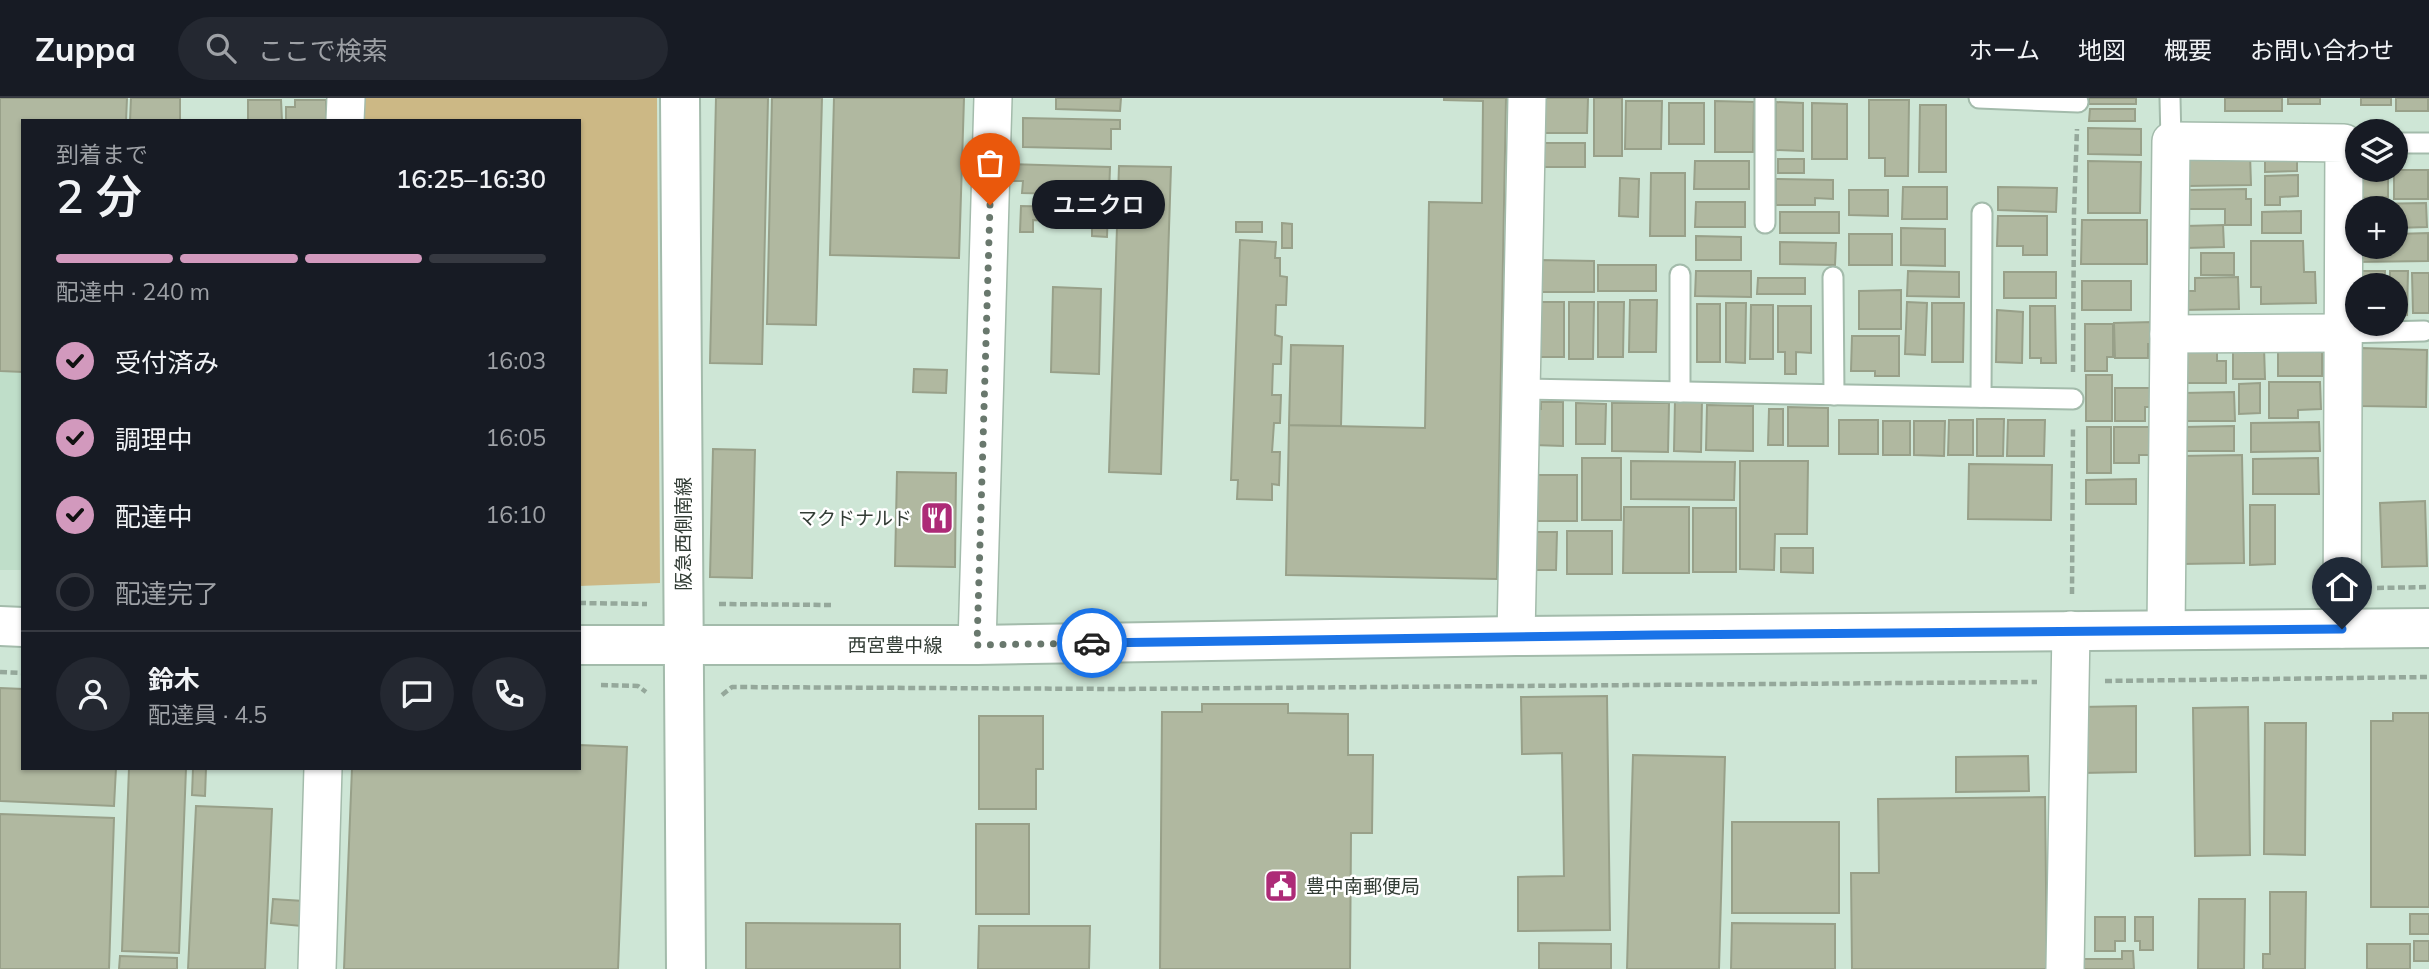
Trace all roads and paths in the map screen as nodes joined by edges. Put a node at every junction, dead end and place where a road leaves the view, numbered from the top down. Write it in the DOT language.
graph roads {
  1 [pos="346,98"];
  2 [pos="680,98"];
  3 [pos="993,98"];
  4 [pos="1527,98"];
  5 [pos="1765,98"];
  6 [pos="1979,98"];
  7 [pos="2170,98"];
  8 [pos="2078,102"];
  9 [pos="345,119"];
  10 [pos="2171,141"];
  11 [pos="2345,143"];
  12 [pos="2408,143"];
  13 [pos="2429,143"];
  14 [pos="2348,182"];
  15 [pos="1982,213"];
  16 [pos="1765,223"];
  17 [pos="1680,275"];
  18 [pos="1833,276"];
  19 [pos="2424,331"];
  20 [pos="2342,333"];
  21 [pos="2169,334"];
  22 [pos="1521,389"];
  23 [pos="1680,392"];
  24 [pos="1834,395"];
  25 [pos="1981,397"];
  26 [pos="2073,399"];
  27 [pos="2072,612"];
  28 [pos="0,626"];
  29 [pos="21,627"];
  30 [pos="2429,628"];
  31 [pos="2342,629"];
  32 [pos="2166,630"];
  33 [pos="1516,636"];
  34 [pos="581,645"];
  35 [pos="977,645"];
  36 [pos="684,646"];
  37 [pos="0,672"];
  38 [pos="21,673"];
  39 [pos="2429,677"];
  40 [pos="2070,681"];
  41 [pos="591,685"];
  42 [pos="684,700"];
  43 [pos="323,770"];
  44 [pos="317,969"];
  45 [pos="686,969"];
  46 [pos="2066,969"];
  1 -- 9 [label="street"];
  2 -- 36 [label="main road, 阪急西側南線"];
  3 -- 35 [label="street"];
  4 -- 22 [label="street"];
  5 -- 16 [label="lane"];
  6 -- 8 [label="lane"];
  7 -- 10 [label="lane"];
  8 -- 26 [label="path"];
  10 -- 11 [label="street"];
  10 -- 21 [label="street"];
  12 -- 13 [label="lane"];
  14 -- 20 [label="street"];
  15 -- 25 [label="lane"];
  17 -- 23 [label="lane"];
  18 -- 24 [label="lane"];
  19 -- 20 [label="lane"];
  20 -- 21 [label="street"];
  20 -- 31 [label="street"];
  21 -- 32 [label="street"];
  22 -- 23 [label="lane"];
  22 -- 33 [label="street"];
  23 -- 24 [label="lane"];
  24 -- 25 [label="lane"];
  25 -- 26 [label="lane"];
  26 -- 27 [label="path"];
  27 -- 32 [label="main road, 西宮豊中線"];
  27 -- 33 [label="main road, 西宮豊中線"];
  27 -- 40 [label="street"];
  28 -- 29 [label="main road"];
  30 -- 31 [label="main road, 西宮豊中線"];
  31 -- 32 [label="main road, 西宮豊中線"];
  33 -- 35 [label="main road, 西宮豊中線"];
  34 -- 36 [label="main road, 西宮豊中線"];
  35 -- 36 [label="main road, 西宮豊中線"];
  36 -- 42 [label="main road, 阪急西側南線"];
  37 -- 38 [label="path"];
  39 -- 40 [label="path"];
  40 -- 42 [label="path"];
  40 -- 46 [label="street"];
  41 -- 42 [label="path"];
  42 -- 45 [label="main road, 阪急西側南線"];
  43 -- 44 [label="street"];
}
